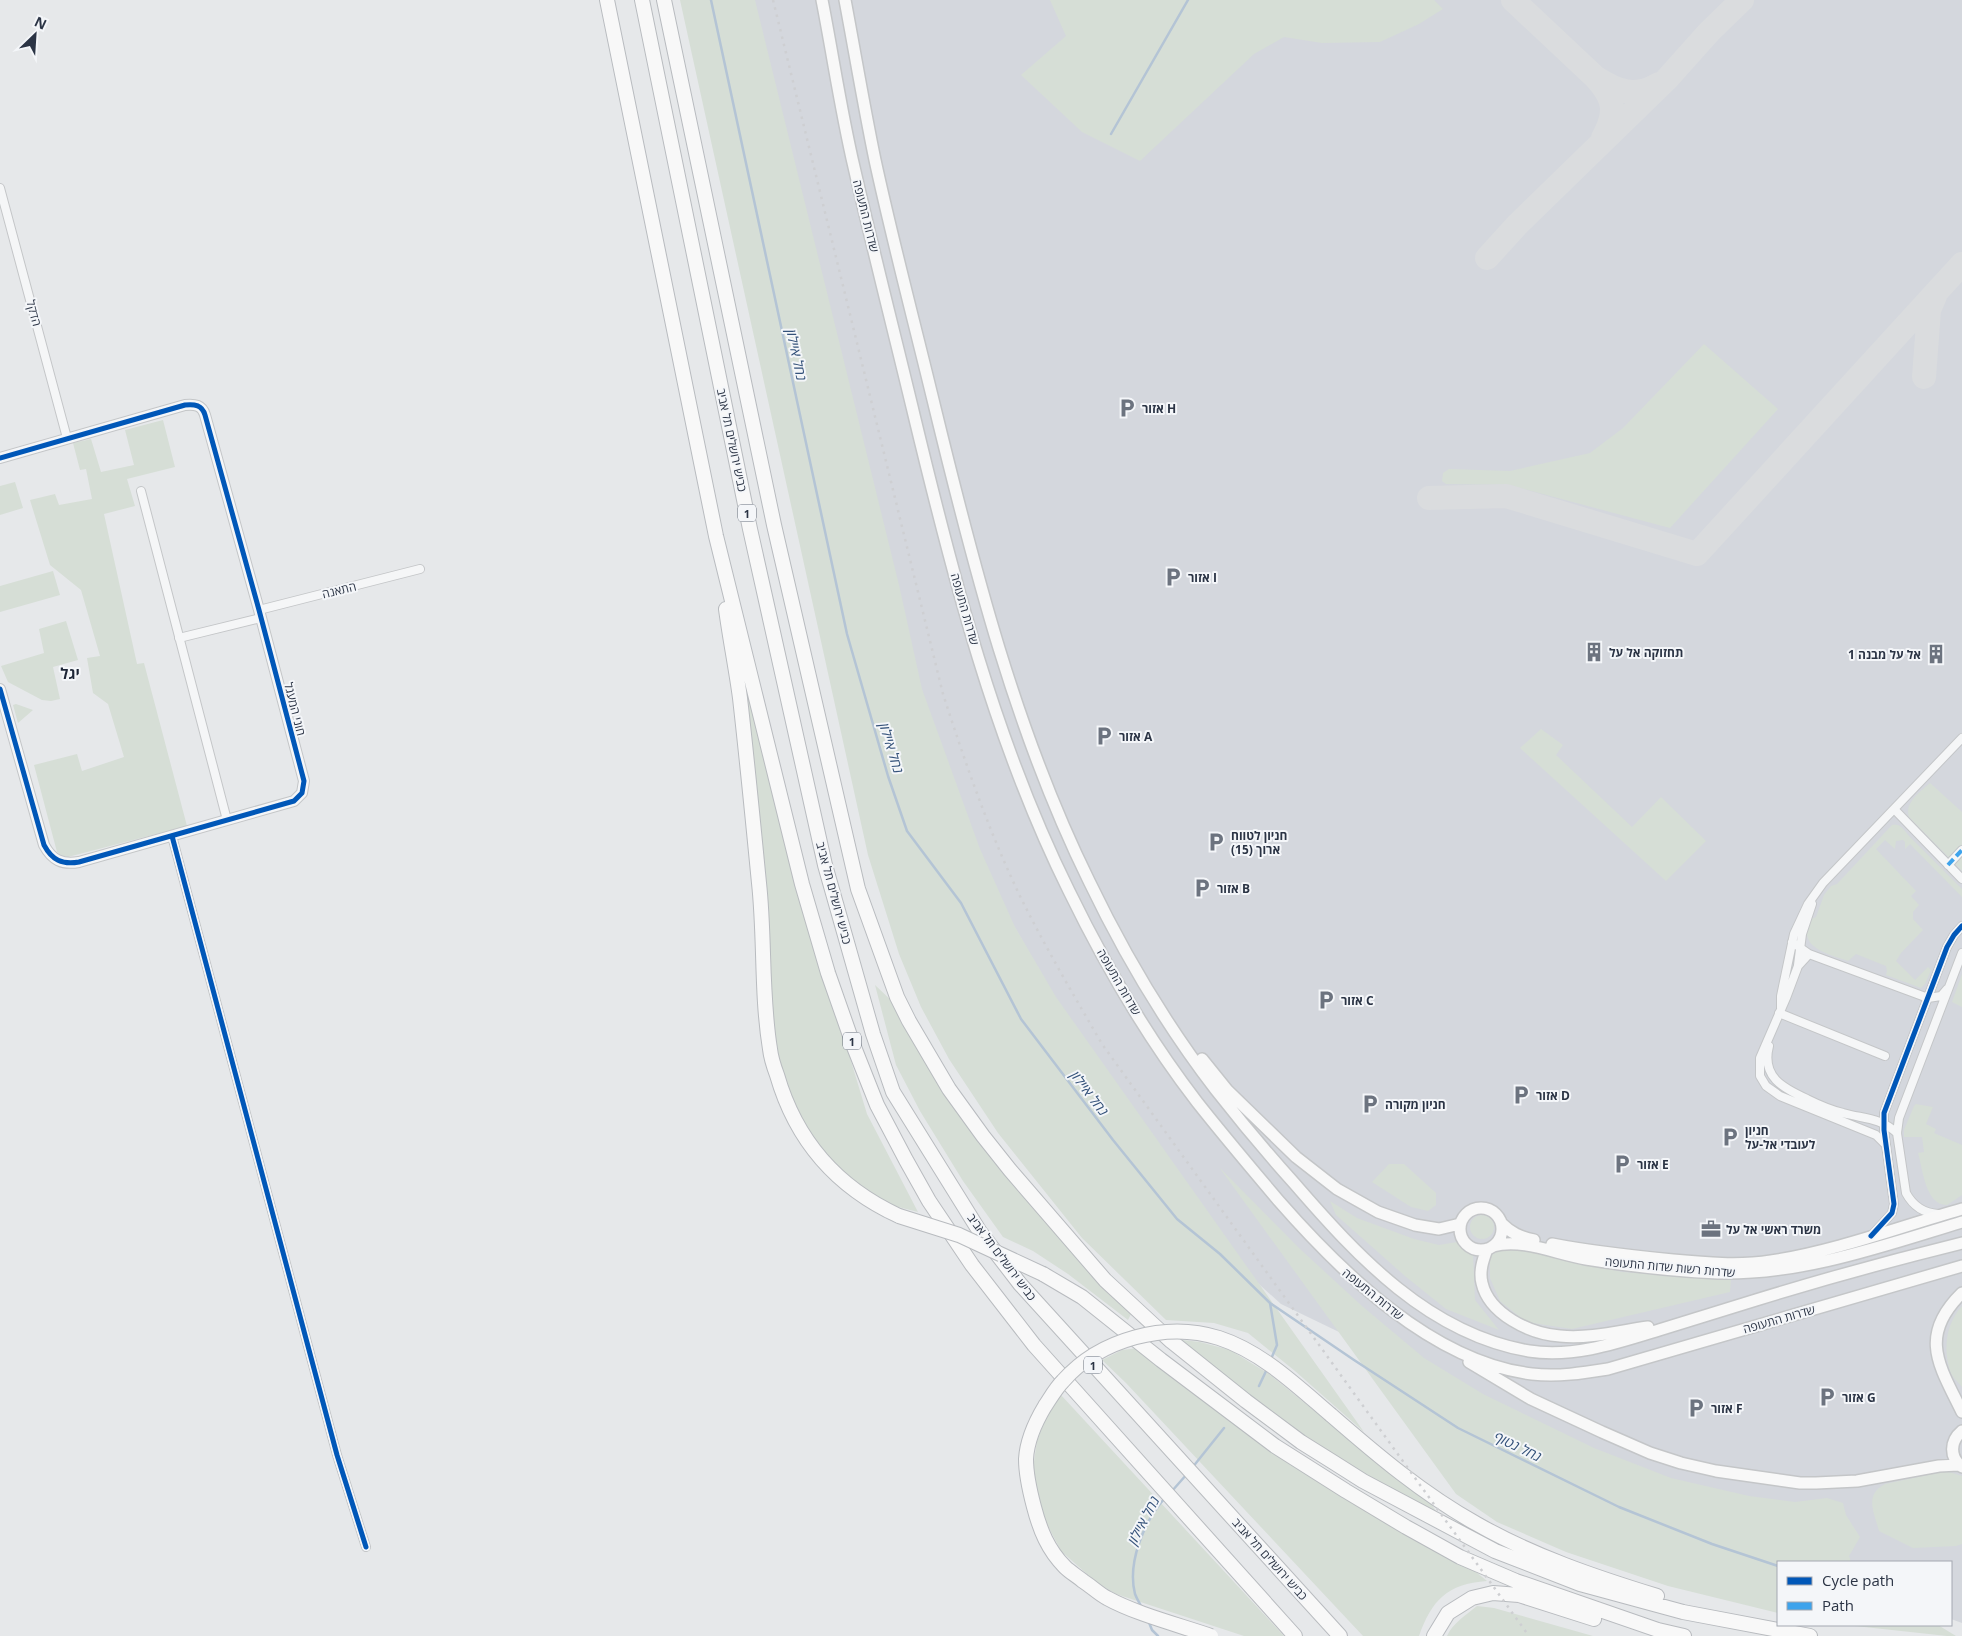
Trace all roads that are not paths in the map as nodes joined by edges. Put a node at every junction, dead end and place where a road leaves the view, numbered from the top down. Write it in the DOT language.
graph roads {
  1 [pos="607,0"];
  2 [pos="664,0"];
  3 [pos="822,0"];
  4 [pos="845,0"];
  5 [pos="642,2"];
  6 [pos="0,188"];
  7 [pos="68,438"];
  8 [pos="0,458"];
  9 [pos="141,491"];
  10 [pos="716,536"];
  11 [pos="420,569"];
  12 [pos="260,614"];
  13 [pos="179,638"];
  14 [pos="0,689"];
  15 [pos="1962,738"];
  16 [pos="1894,809"];
  17 [pos="226,820"];
  18 [pos="172,836"];
  19 [pos="1962,850"];
  20 [pos="1948,865"];
  21 [pos="1962,879"];
  22 [pos="1812,900"];
  23 [pos="1962,926"];
  24 [pos="1802,934"];
  25 [pos="1796,948"];
  26 [pos="1962,953"];
  27 [pos="1809,954"];
  28 [pos="1798,966"];
  29 [pos="1948,988"];
  30 [pos="1928,998"];
  31 [pos="1159,1008"];
  32 [pos="1780,1011"];
  33 [pos="1885,1056"];
  34 [pos="1807,1103"];
  35 [pos="1884,1113"];
  36 [pos="1873,1119"];
  37 [pos="1889,1130"];
  38 [pos="1867,1132"];
  39 [pos="1886,1145"];
  40 [pos="1962,1209"];
  41 [pos="1942,1215"];
  42 [pos="1501,1222"];
  43 [pos="1962,1222"];
  44 [pos="1460,1224"];
  45 [pos="1871,1236"];
  46 [pos="1962,1243"];
  47 [pos="1490,1248"];
  48 [pos="1962,1266"];
  49 [pos="1962,1293"];
  50 [pos="1405,1320"];
  51 [pos="1680,1324"];
  52 [pos="1939,1364"];
  53 [pos="1962,1397"];
  54 [pos="1962,1412"];
  55 [pos="1962,1430"];
  56 [pos="1960,1466"];
  57 [pos="366,1547"];
  58 [pos="1211,1636"];
  59 [pos="1295,1636"];
  60 [pos="1340,1636"];
  61 [pos="1434,1636"];
  62 [pos="1650,1636"];
  63 [pos="1684,1636"];
  64 [pos="1810,1636"];
  65 [pos="1818,1636"];
  1 -- 10 [label="highway, 1"];
  2 -- 64 [label="highway"];
  3 -- 50 [label="main road, שדרות התעופה"];
  4 -- 31 [label="main road, שדרות התעופה"];
  5 -- 60 [label="highway, כביש ירושלים תל אביב / 1"];
  6 -- 7 [label="street, הדקל"];
  7 -- 8 [label="street, חוני המעגל"];
  7 -- 12 [label="street, חוני המעגל"];
  9 -- 13 [label="street"];
  10 -- 59 [label="highway, 1"];
  10 -- 63 [label="highway, bridge"];
  11 -- 12 [label="street, התאנה"];
  12 -- 13 [label="street, התאנה"];
  12 -- 17 [label="street, חוני המעגל"];
  13 -- 17 [label="street"];
  14 -- 18 [label="street, חוני המעגל"];
  15 -- 16 [label="street"];
  16 -- 20 [label="street"];
  16 -- 22 [label="street"];
  17 -- 18 [label="street, חוני המעגל"];
  18 -- 57 [label="street"];
  19 -- 20 [label="street"];
  20 -- 21 [label="street"];
  22 -- 24 [label="street"];
  22 -- 25 [label="street"];
  23 -- 30 [label="street"];
  24 -- 25 [label="street"];
  24 -- 27 [label="street"];
  25 -- 27 [label="street"];
  25 -- 28 [label="street"];
  25 -- 32 [label="street"];
  26 -- 29 [label="street"];
  27 -- 28 [label="street"];
  27 -- 30 [label="street"];
  28 -- 32 [label="street"];
  29 -- 30 [label="street"];
  29 -- 37 [label="street"];
  30 -- 35 [label="street"];
  31 -- 44 [label="main road"];
  31 -- 51 [label="main road, שדרות התעופה"];
  32 -- 33 [label="street"];
  32 -- 34 [label="street"];
  34 -- 36 [label="street"];
  34 -- 38 [label="street"];
  35 -- 36 [label="street"];
  35 -- 37 [label="street"];
  36 -- 37 [label="street"];
  37 -- 38 [label="street"];
  37 -- 39 [label="street"];
  37 -- 41 [label="street"];
  38 -- 39 [label="street"];
  39 -- 45 [label="street"];
  40 -- 41 [label="main road, שדרות רשות שדות התעופה"];
  41 -- 45 [label="main road, שדרות רשות שדות התעופה"];
  42 -- 44 [label="main road"];
  42 -- 45 [label="main road, שדרות רשות שדות התעופה"];
  42 -- 47 [label="main road"];
  43 -- 47 [label="main road, שדרות רשות שדות התעופה"];
  44 -- 47 [label="main road"];
  46 -- 51 [label="main road, שדרות התעופה"];
  47 -- 51 [label="main road"];
  48 -- 50 [label="main road, שדרות התעופה"];
  49 -- 52 [label="main road"];
  50 -- 56 [label="main road"];
  52 -- 53 [label="main road"];
  52 -- 54 [label="main road"];
  55 -- 56 [label="main road"];
  58 -- 65 [label="highway, bridge"];
  61 -- 62 [label="highway"];
}
